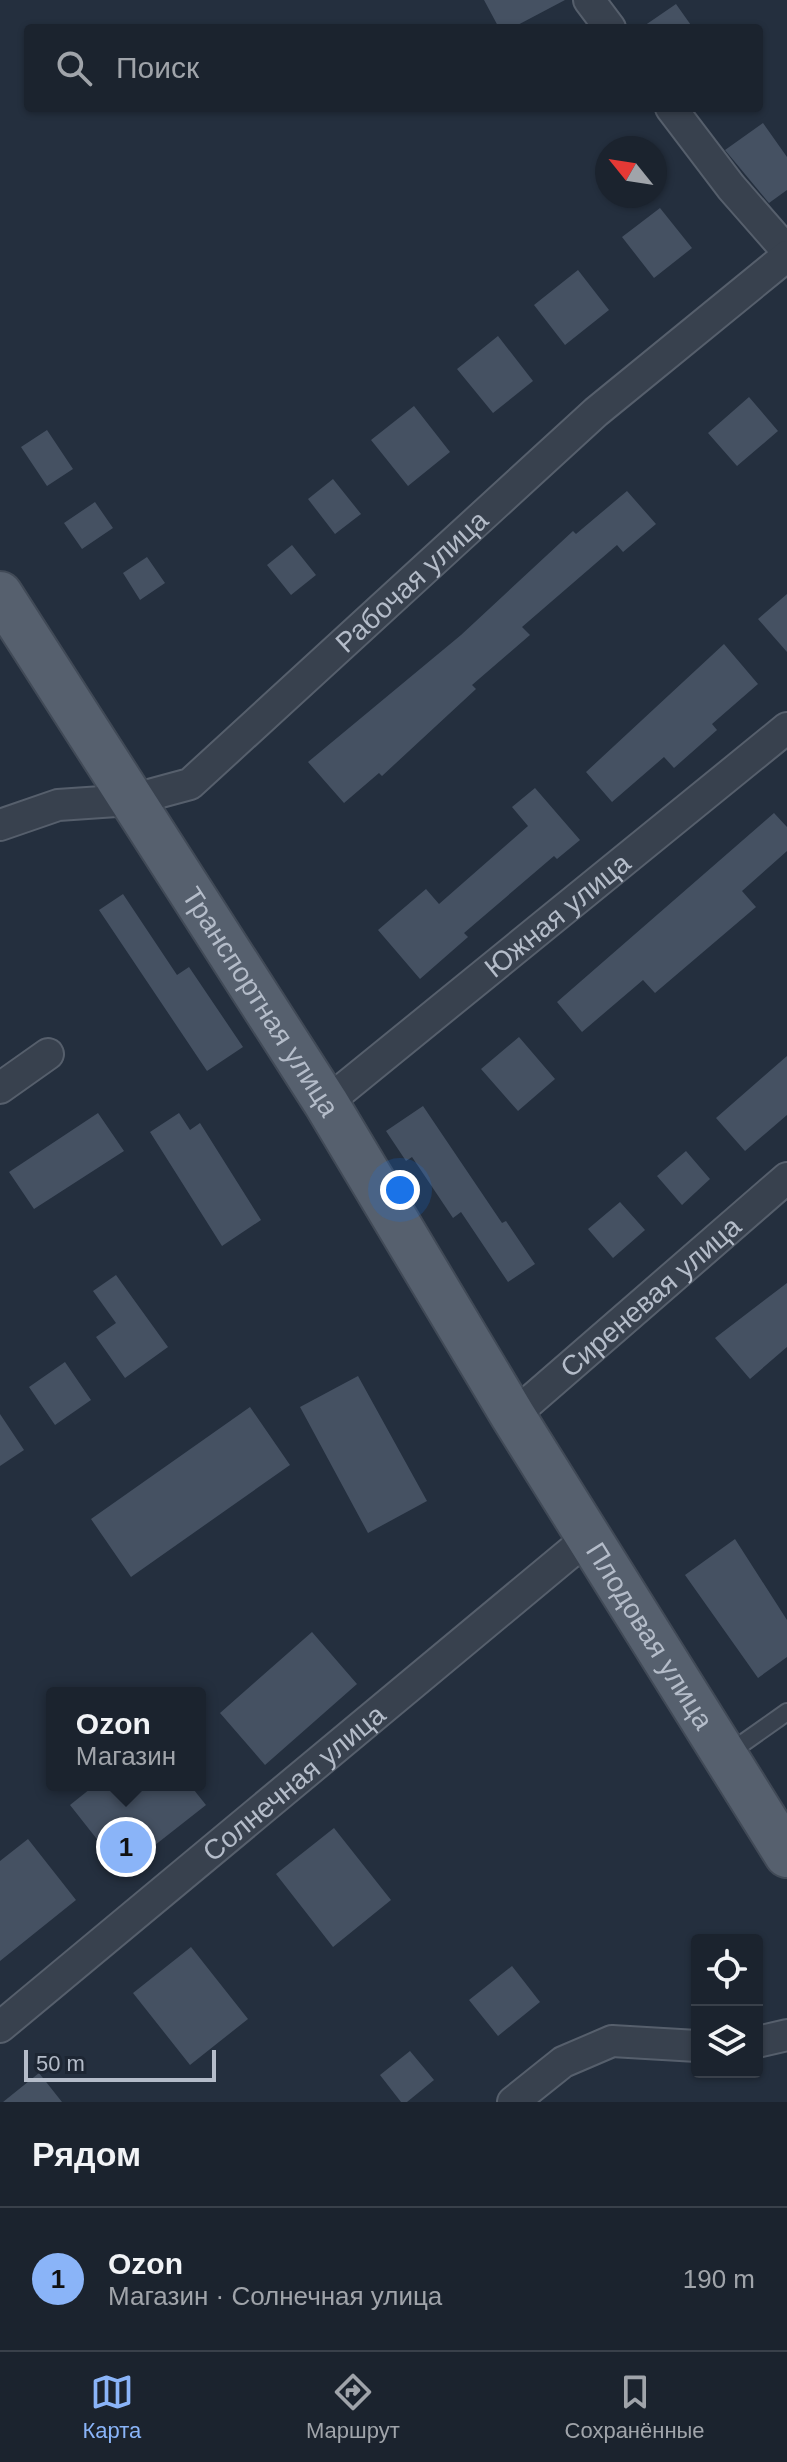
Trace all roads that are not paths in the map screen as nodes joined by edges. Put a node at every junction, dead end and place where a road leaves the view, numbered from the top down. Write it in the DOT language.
graph roads {
  1 [pos="589,0"];
  2 [pos="607,24"];
  3 [pos="674,112"];
  4 [pos="787,254"];
  5 [pos="0,594"];
  6 [pos="787,728"];
  7 [pos="131,800"];
  8 [pos="0,825"];
  9 [pos="48,1054"];
  10 [pos="0,1088"];
  11 [pos="326,1103"];
  12 [pos="787,1178"];
  13 [pos="513,1416"];
  14 [pos="589,1537"];
  15 [pos="787,1712"];
  16 [pos="725,1755"];
  17 [pos="780,1835"];
  18 [pos="0,2027"];
  19 [pos="787,2035"];
  20 [pos="763,2041"];
  21 [pos="691,2046"];
  22 [pos="513,2102"];
  1 -- 2 [label="street"];
  3 -- 4 [label="street"];
  4 -- 7 [label="street, Рабочая улица"];
  5 -- 7 [label="main road, Транспортная улица"];
  6 -- 11 [label="street, Южная улица"];
  7 -- 8 [label="street, Рабочая улица"];
  7 -- 11 [label="main road, Транспортная улица"];
  9 -- 10 [label="street"];
  11 -- 13 [label="main road, Транспортная улица"];
  12 -- 13 [label="street, Сиреневая улица"];
  13 -- 14 [label="main road, Плодовая улица"];
  14 -- 16 [label="main road, Плодовая улица"];
  14 -- 18 [label="street, Солнечная улица"];
  15 -- 16 [label="lane"];
  16 -- 17 [label="main road, Плодовая улица"];
  19 -- 20 [label="street"];
  21 -- 22 [label="street"];
}
